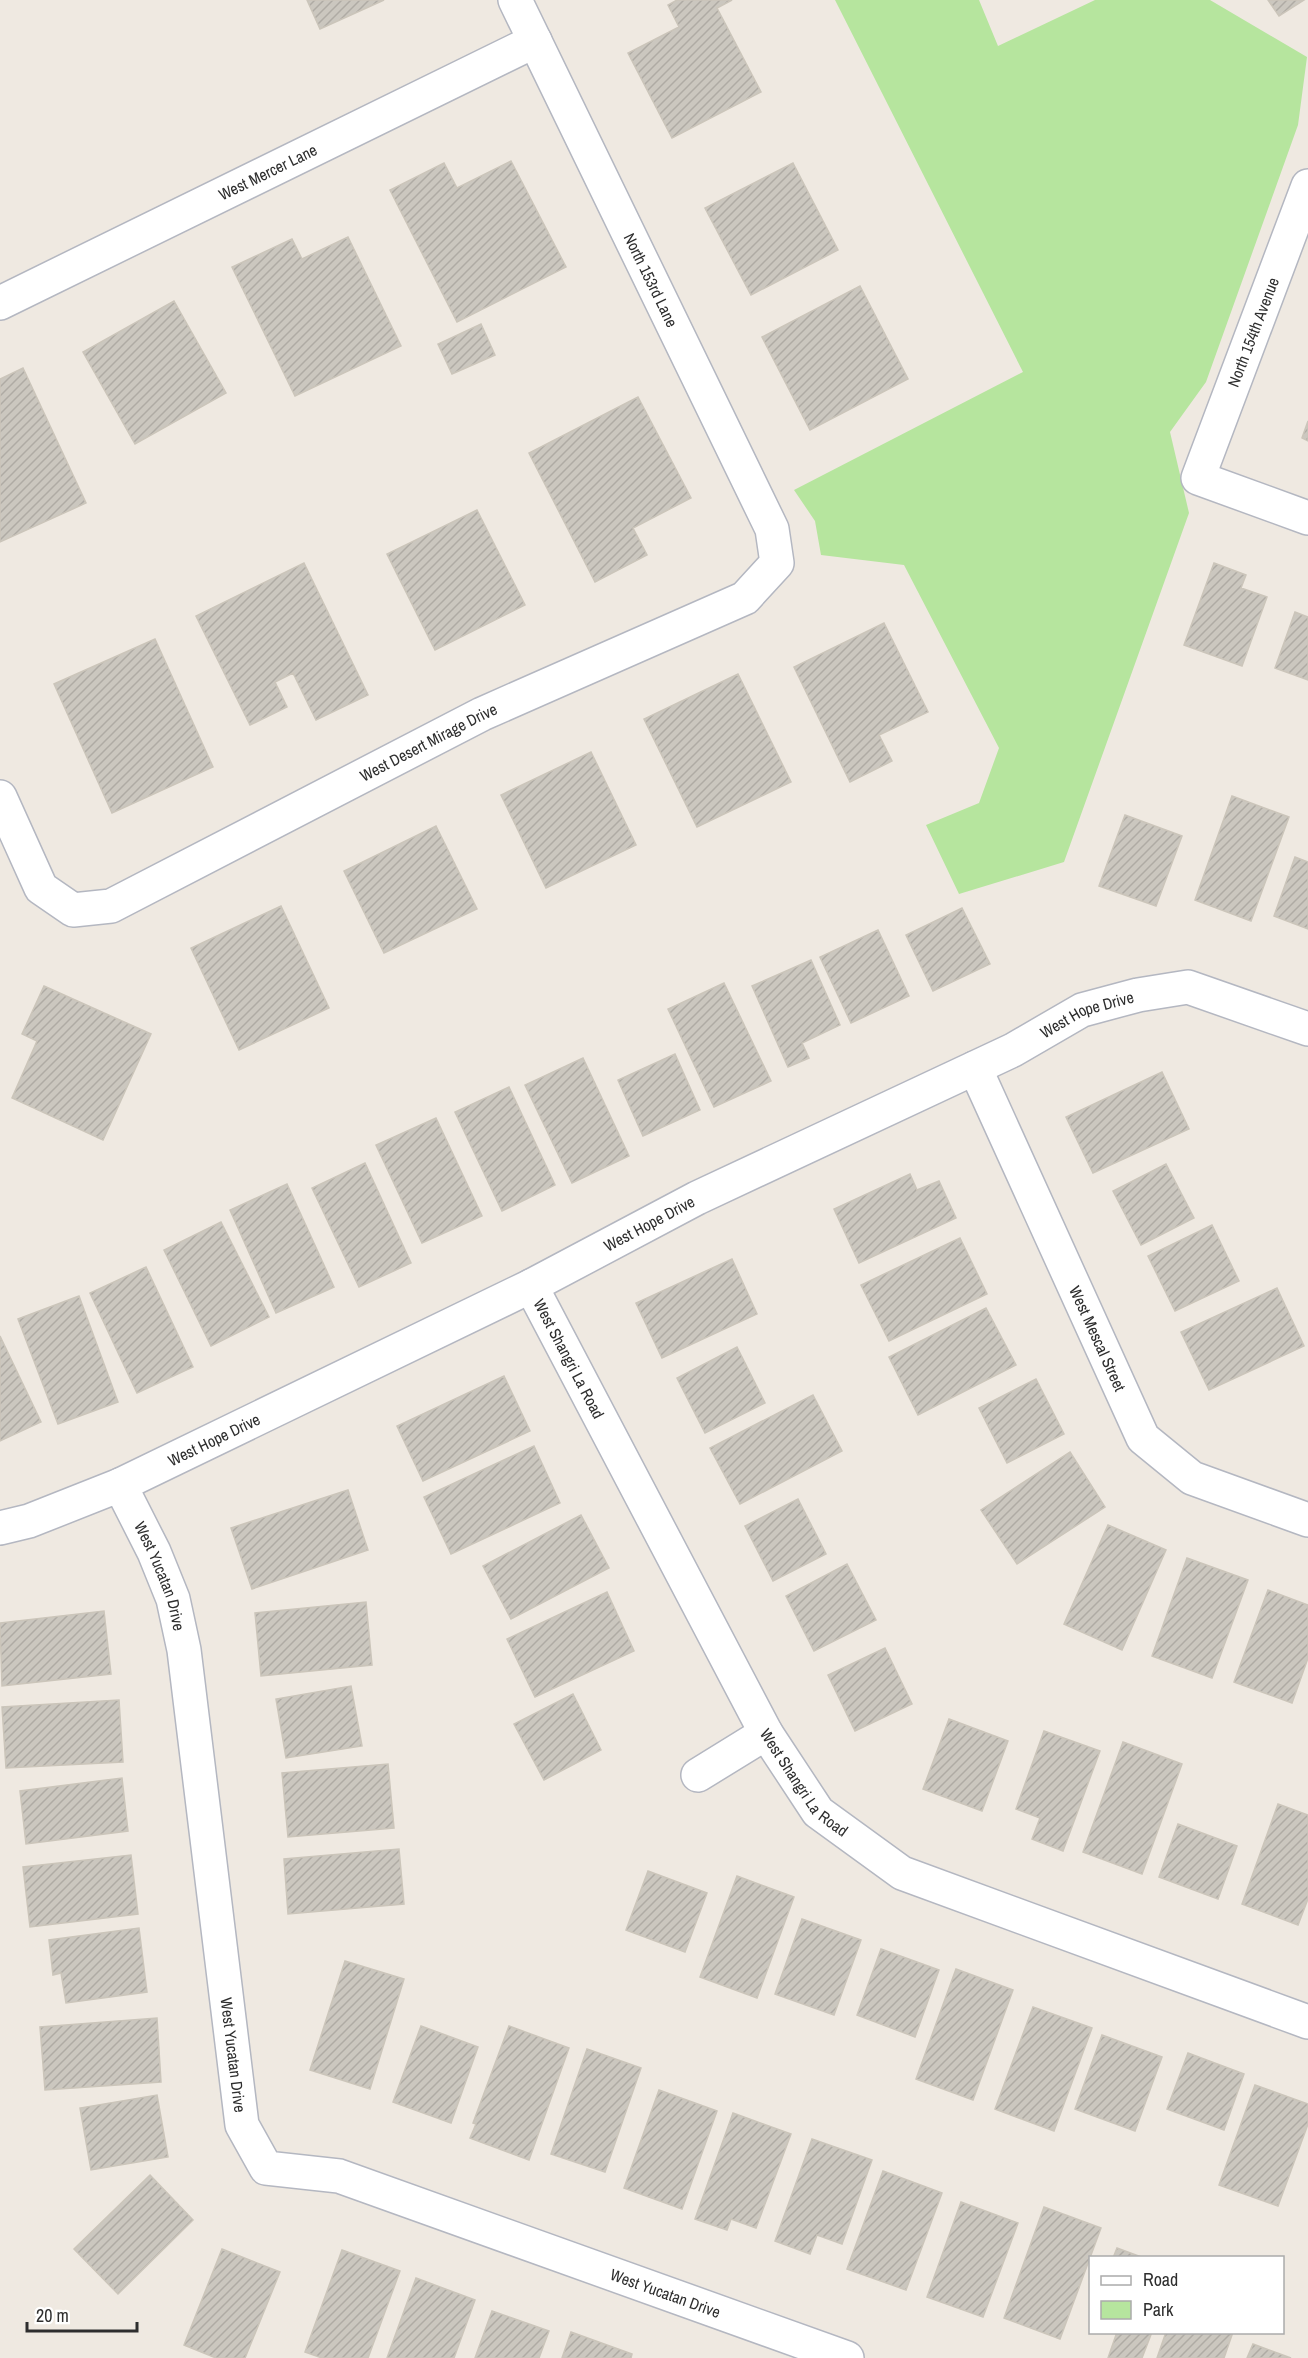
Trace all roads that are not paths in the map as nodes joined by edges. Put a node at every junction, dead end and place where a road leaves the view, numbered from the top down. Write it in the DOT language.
graph roads {
  1 [pos="515,0"];
  2 [pos="535,40"];
  3 [pos="1308,186"];
  4 [pos="0,303"];
  5 [pos="1308,518"];
  6 [pos="777,563"];
  7 [pos="0,797"];
  8 [pos="1308,1029"];
  9 [pos="975,1068"];
  10 [pos="531,1286"];
  11 [pos="120,1485"];
  12 [pos="1308,1520"];
  13 [pos="0,1528"];
  14 [pos="766,1733"];
  15 [pos="698,1775"];
  16 [pos="1308,2022"];
  17 [pos="847,2358"];
  1 -- 2 [label="street, North 153rd Lane"];
  2 -- 4 [label="street, West Mercer Lane"];
  2 -- 6 [label="street, North 153rd Lane"];
  3 -- 5 [label="street, North 154th Avenue"];
  6 -- 7 [label="street, West Desert Mirage Drive"];
  8 -- 9 [label="street, West Hope Drive"];
  9 -- 10 [label="street, West Hope Drive"];
  9 -- 12 [label="street, West Mescal Street"];
  10 -- 11 [label="street, West Hope Drive"];
  10 -- 14 [label="street, West Shangri La Road"];
  11 -- 13 [label="street, West Hope Drive"];
  11 -- 17 [label="street, West Yucatan Drive"];
  14 -- 15 [label="street"];
  14 -- 16 [label="street, West Shangri La Road"];
}
